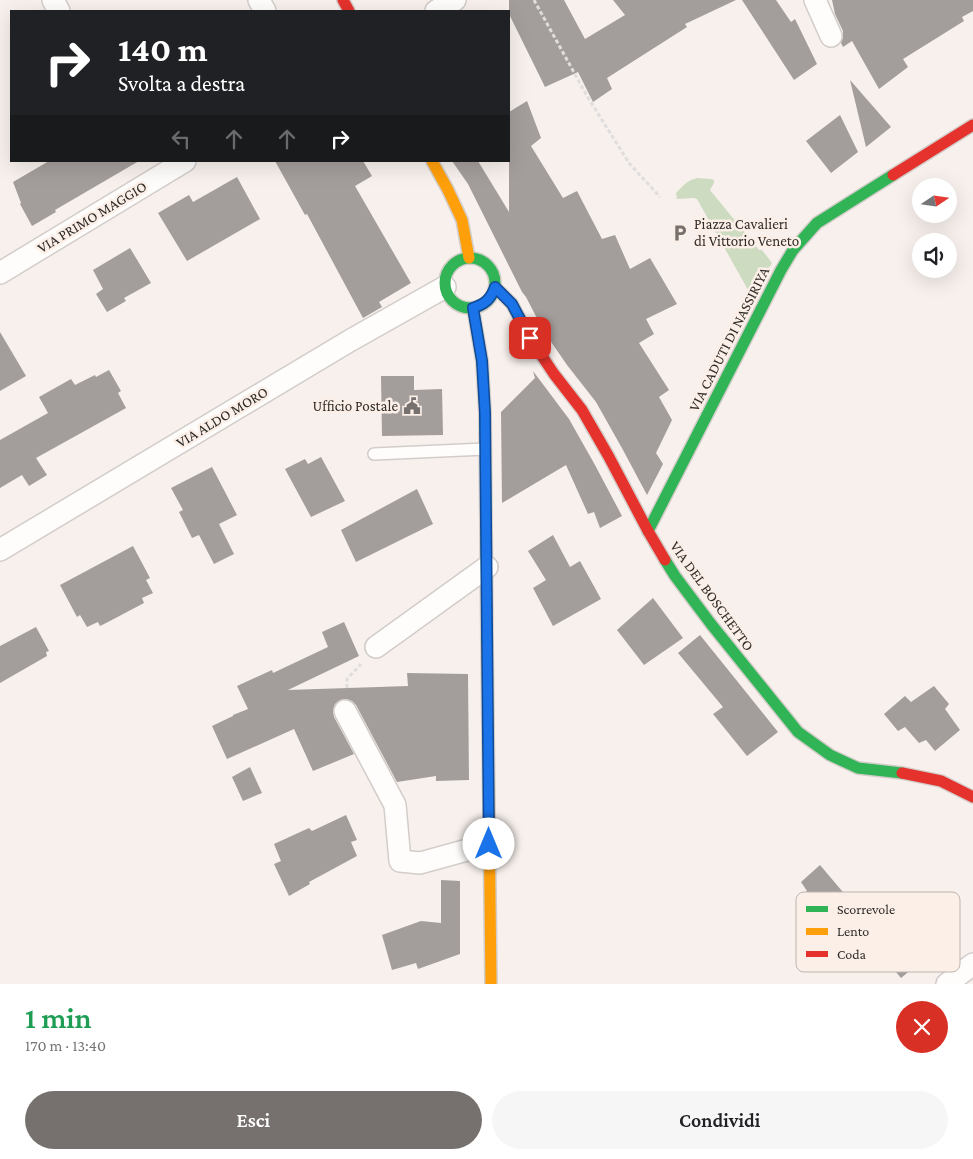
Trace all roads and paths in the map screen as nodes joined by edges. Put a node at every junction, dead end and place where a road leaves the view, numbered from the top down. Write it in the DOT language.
graph roads {
  1 [pos="534,0"];
  2 [pos="815,0"];
  3 [pos="832,36"];
  4 [pos="973,125"];
  5 [pos="183,162"];
  6 [pos="433,162"];
  7 [pos="660,197"];
  8 [pos="469,258"];
  9 [pos="0,273"];
  10 [pos="445,286"];
  11 [pos="495,287"];
  12 [pos="473,308"];
  13 [pos="485,449"];
  14 [pos="374,454"];
  15 [pos="648,531"];
  16 [pos="0,550"];
  17 [pos="487,567"];
  18 [pos="376,648"];
  19 [pos="345,711"];
  20 [pos="973,797"];
  21 [pos="489,844"];
  22 [pos="973,964"];
  23 [pos="491,984"];
  24 [pos="947,984"];
  1 -- 7 [label="path"];
  2 -- 3 [label="street"];
  4 -- 15 [label="street, VIA CADUTI DI NASSIRIYA"];
  5 -- 9 [label="street, VIA PRIMO MAGGIO"];
  6 -- 8 [label="street"];
  8 -- 10 [label="street"];
  8 -- 11 [label="street"];
  10 -- 12 [label="street"];
  10 -- 16 [label="street, VIA ALDO MORO"];
  11 -- 12 [label="street"];
  11 -- 15 [label="street, VIA DEL BOSCHETTO"];
  12 -- 13 [label="street"];
  13 -- 14 [label="lane"];
  13 -- 17 [label="street"];
  15 -- 20 [label="street, VIA DEL BOSCHETTO"];
  17 -- 18 [label="street"];
  17 -- 21 [label="street"];
  18 -- 19 [label="path"];
  19 -- 21 [label="street"];
  21 -- 23 [label="street"];
  22 -- 24 [label="street"];
}
